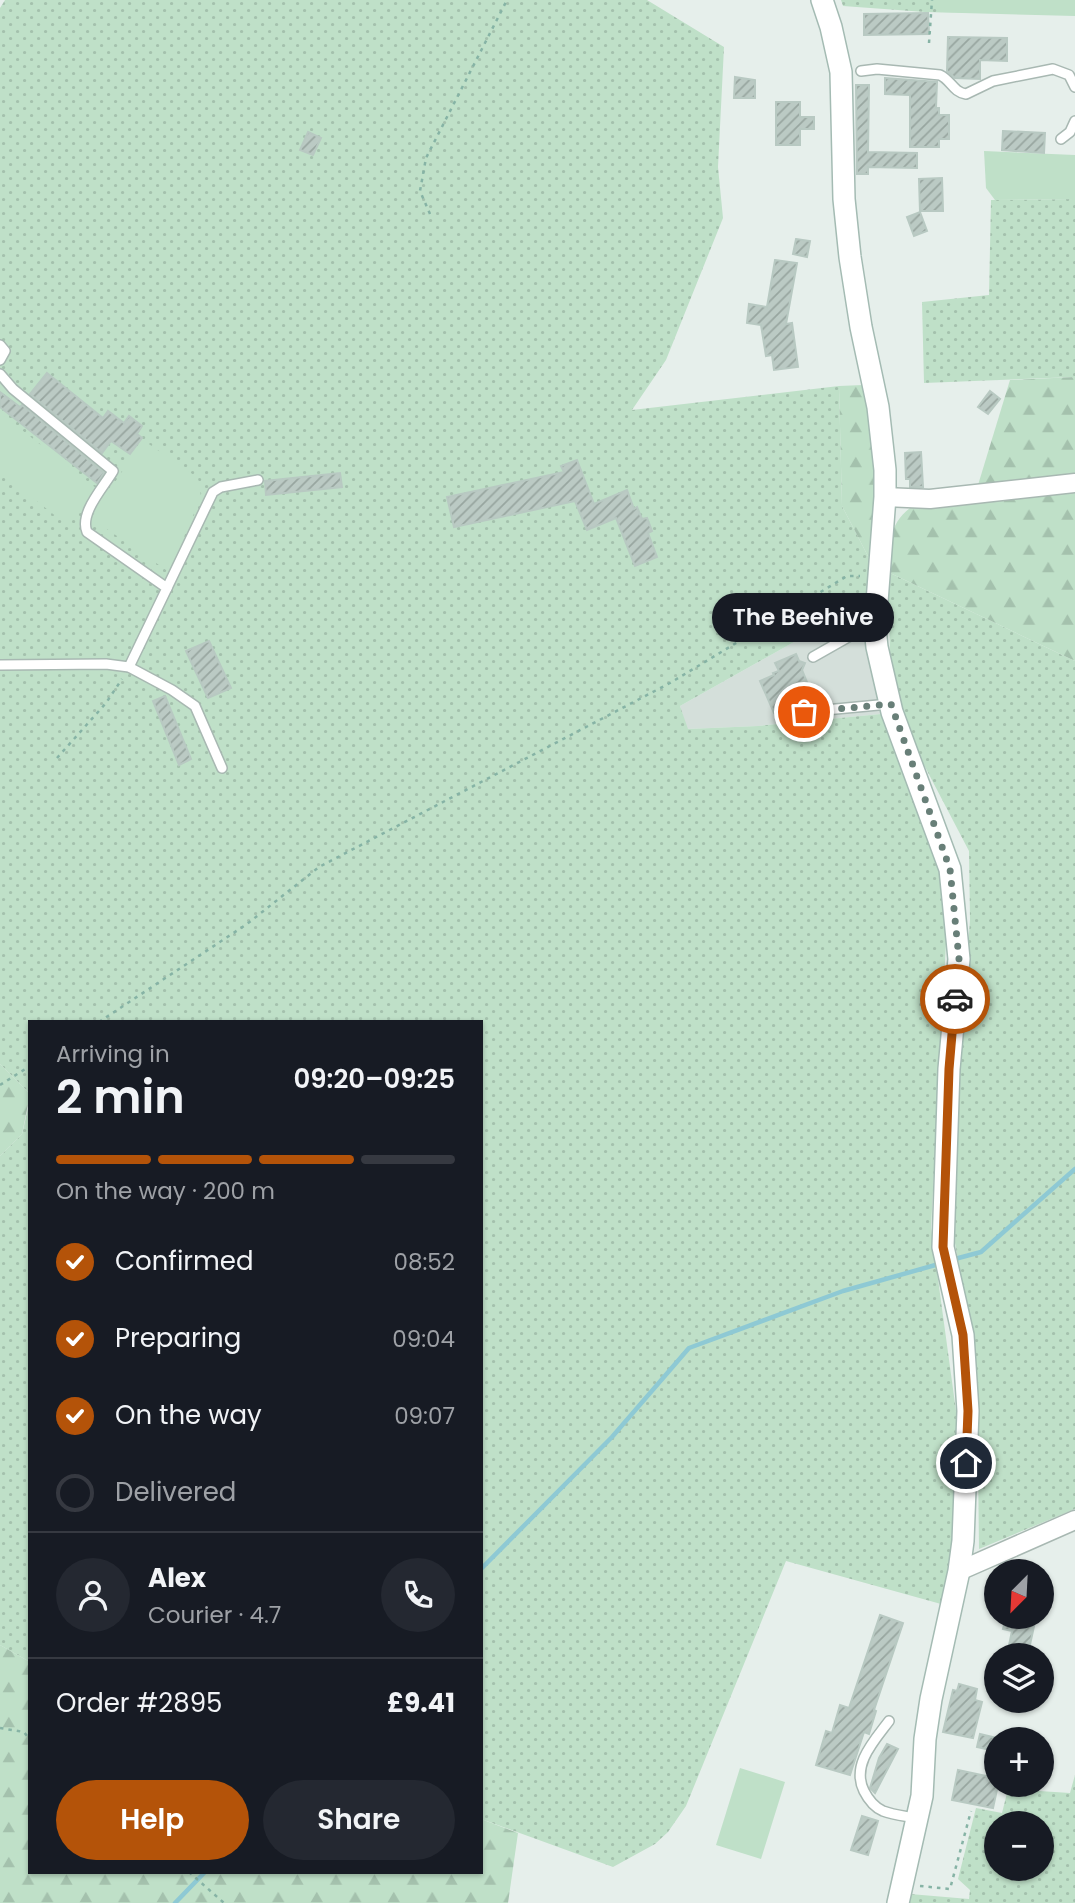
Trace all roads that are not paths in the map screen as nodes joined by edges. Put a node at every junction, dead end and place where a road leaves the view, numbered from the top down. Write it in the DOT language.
graph roads {
  1 [pos="822,0"];
  2 [pos="861,71"];
  3 [pos="1072,74"];
  4 [pos="1075,86"];
  5 [pos="1075,121"];
  6 [pos="1061,139"];
  7 [pos="0,345"];
  8 [pos="0,360"];
  9 [pos="0,374"];
  10 [pos="258,480"];
  11 [pos="1075,483"];
  12 [pos="886,497"];
  13 [pos="167,588"];
  14 [pos="875,628"];
  15 [pos="813,657"];
  16 [pos="0,665"];
  17 [pos="130,667"];
  18 [pos="891,704"];
  19 [pos="804,712"];
  20 [pos="222,768"];
  21 [pos="1075,1520"];
  22 [pos="959,1571"];
  23 [pos="889,1721"];
  24 [pos="917,1818"];
  25 [pos="901,1894"];
  1 -- 12 [label="street"];
  2 -- 3 [label="lane"];
  3 -- 4 [label="lane"];
  5 -- 6 [label="lane"];
  7 -- 8 [label="lane"];
  9 -- 13 [label="lane"];
  10 -- 13 [label="lane"];
  11 -- 12 [label="street"];
  12 -- 14 [label="street"];
  13 -- 17 [label="lane"];
  14 -- 15 [label="lane"];
  14 -- 18 [label="street"];
  16 -- 17 [label="lane"];
  17 -- 20 [label="lane"];
  18 -- 19 [label="lane"];
  18 -- 22 [label="street"];
  21 -- 22 [label="street"];
  22 -- 24 [label="street"];
  23 -- 24 [label="lane"];
  24 -- 25 [label="street"];
}
